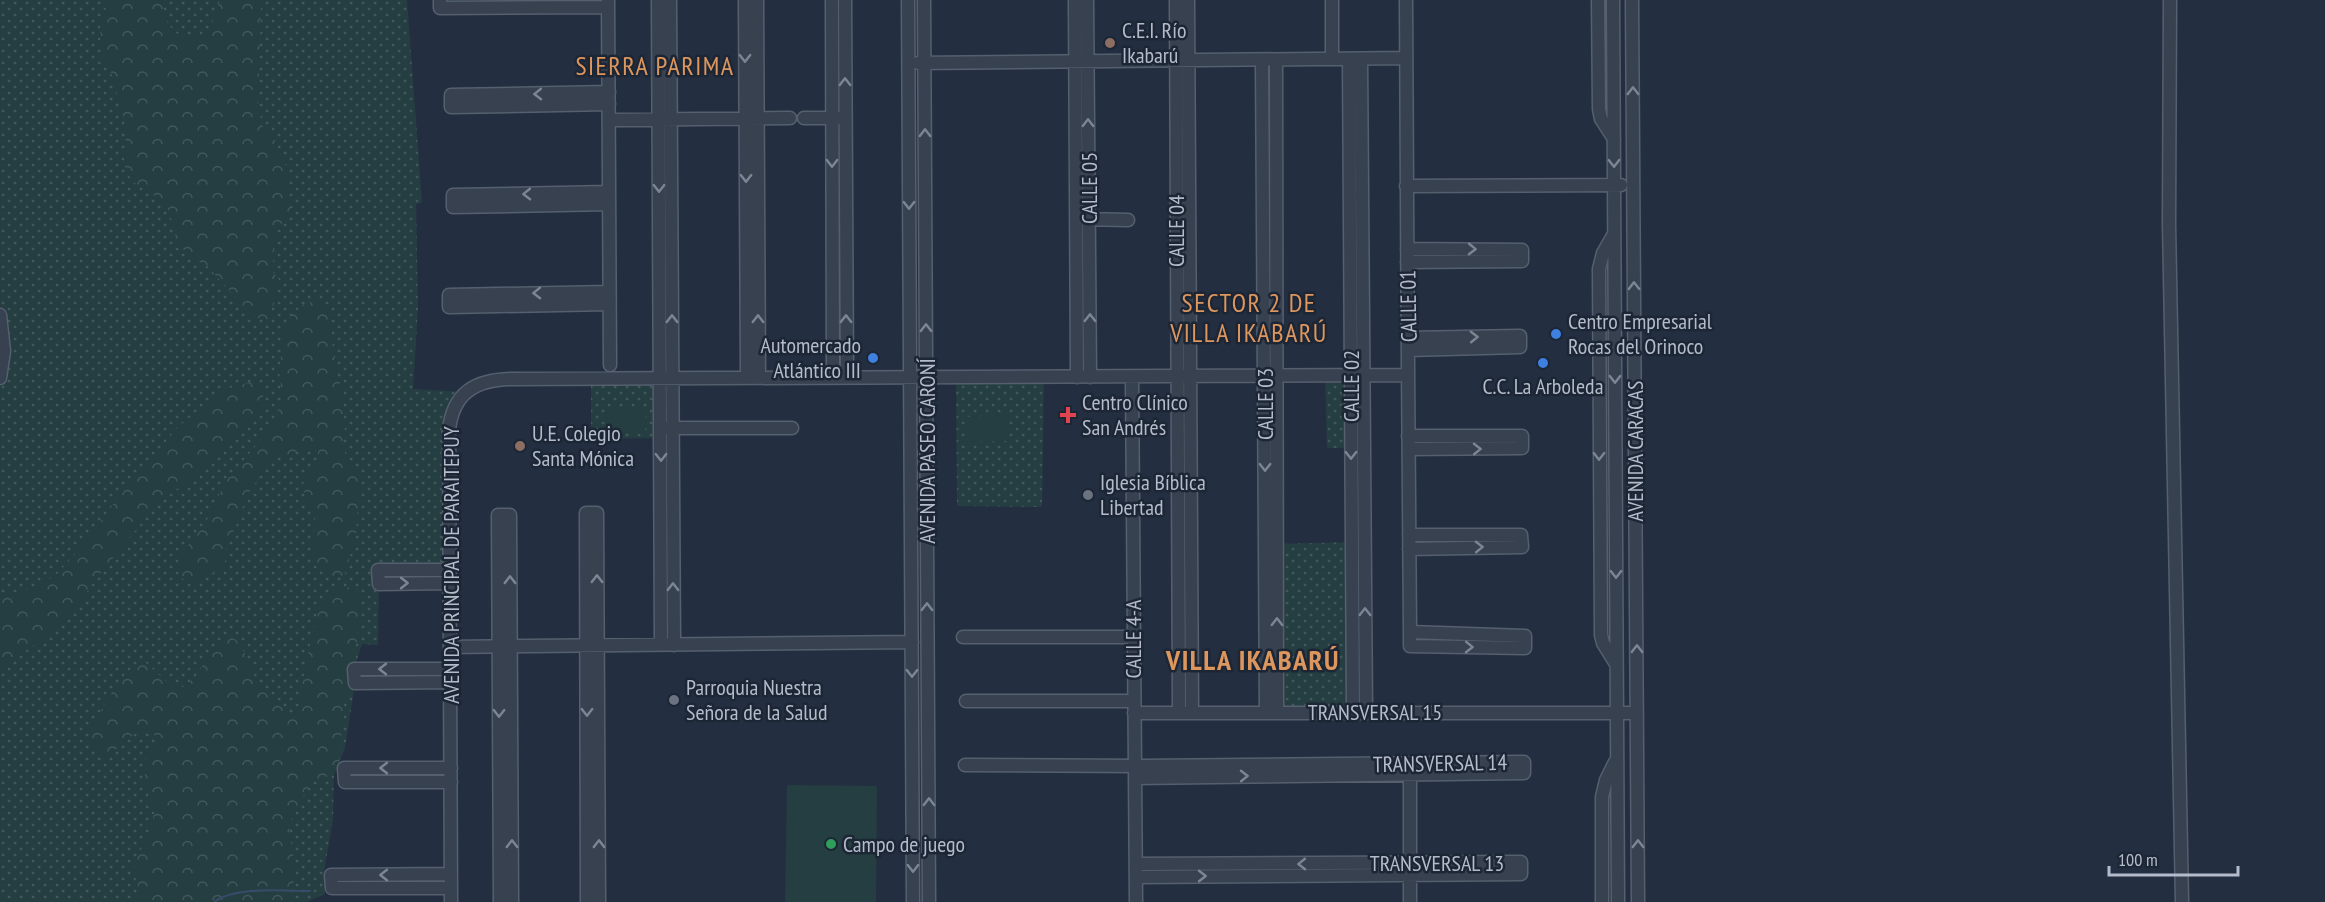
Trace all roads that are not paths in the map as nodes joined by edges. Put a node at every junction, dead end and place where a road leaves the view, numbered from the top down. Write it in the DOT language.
graph roads {
  1 [pos="440,0"];
  2 [pos="745,0"];
  3 [pos="757,0"];
  4 [pos="832,0"];
  5 [pos="845,0"];
  6 [pos="908,0"];
  7 [pos="924,0"];
  8 [pos="1075,0"];
  9 [pos="1087,0"];
  10 [pos="1176,0"];
  11 [pos="1188,0"];
  12 [pos="1332,0"];
  13 [pos="1406,0"];
  14 [pos="1598,0"];
  15 [pos="1613,0"];
  16 [pos="1632,0"];
  17 [pos="2170,0"];
  18 [pos="664,1"];
  19 [pos="608,3"];
  20 [pos="1406,58"];
  21 [pos="1332,59"];
  22 [pos="1355,59"];
  23 [pos="1176,60"];
  24 [pos="1189,60"];
  25 [pos="1262,60"];
  26 [pos="1275,60"];
  27 [pos="1081,62"];
  28 [pos="909,63"];
  29 [pos="925,63"];
  30 [pos="1263,97"];
  31 [pos="1276,97"];
  32 [pos="609,98"];
  33 [pos="790,118"];
  34 [pos="804,118"];
  35 [pos="832,118"];
  36 [pos="845,118"];
  37 [pos="752,119"];
  38 [pos="609,120"];
  39 [pos="665,120"];
  40 [pos="1189,130"];
  41 [pos="1176,131"];
  42 [pos="1614,139"];
  43 [pos="1614,185"];
  44 [pos="1633,185"];
  45 [pos="1406,186"];
  46 [pos="609,198"];
  47 [pos="1270,217"];
  48 [pos="1176,218"];
  49 [pos="1190,218"];
  50 [pos="1076,219"];
  51 [pos="1089,219"];
  52 [pos="1128,220"];
  53 [pos="833,250"];
  54 [pos="846,250"];
  55 [pos="1407,256"];
  56 [pos="609,298"];
  57 [pos="0,315"];
  58 [pos="1408,344"];
  59 [pos="610,365"];
  60 [pos="1357,375"];
  61 [pos="1408,375"];
  62 [pos="1177,376"];
  63 [pos="1190,376"];
  64 [pos="1271,376"];
  65 [pos="753,377"];
  66 [pos="833,377"];
  67 [pos="847,377"];
  68 [pos="910,377"];
  69 [pos="926,377"];
  70 [pos="1077,377"];
  71 [pos="1090,377"];
  72 [pos="1132,377"];
  73 [pos="0,378"];
  74 [pos="666,378"];
  75 [pos="666,428"];
  76 [pos="792,428"];
  77 [pos="1408,436"];
  78 [pos="1408,449"];
  79 [pos="1409,535"];
  80 [pos="1185,544"];
  81 [pos="1409,549"];
  82 [pos="449,570"];
  83 [pos="450,583"];
  84 [pos="1410,632"];
  85 [pos="963,637"];
  86 [pos="1134,637"];
  87 [pos="912,642"];
  88 [pos="668,645"];
  89 [pos="505,646"];
  90 [pos="592,646"];
  91 [pos="450,647"];
  92 [pos="450,669"];
  93 [pos="450,682"];
  94 [pos="966,701"];
  95 [pos="1134,707"];
  96 [pos="1359,712"];
  97 [pos="1617,712"];
  98 [pos="1185,713"];
  99 [pos="1271,713"];
  100 [pos="1637,713"];
  101 [pos="1617,758"];
  102 [pos="965,765"];
  103 [pos="451,768"];
  104 [pos="1410,769"];
  105 [pos="1135,772"];
  106 [pos="451,782"];
  107 [pos="1410,869"];
  108 [pos="1136,870"];
  109 [pos="593,872"];
  110 [pos="506,873"];
  111 [pos="451,874"];
  112 [pos="451,888"];
  113 [pos="451,902"];
  114 [pos="500,902"];
  115 [pos="512,902"];
  116 [pos="587,902"];
  117 [pos="599,902"];
  118 [pos="913,902"];
  119 [pos="929,902"];
  120 [pos="1136,902"];
  121 [pos="1410,902"];
  122 [pos="1602,902"];
  123 [pos="1618,902"];
  124 [pos="1638,902"];
  125 [pos="2182,902"];
  1 -- 19 [label="street"];
  2 -- 37 [label="street, one-way"];
  3 -- 37 [label="street"];
  4 -- 35 [label="street"];
  36 -- 5 [label="street, one-way"];
  6 -- 28 [label="street, AVENIDA PASEO CARONÍ"];
  7 -- 29 [label="street, AVENIDA PASEO CARONÍ"];
  8 -- 27 [label="street, CALLE 05"];
  9 -- 27 [label="street, CALLE 05"];
  10 -- 23 [label="street, CALLE 04"];
  11 -- 24 [label="street, CALLE 04"];
  12 -- 21 [label="street"];
  13 -- 20 [label="street, CALLE 01"];
  14 -- 42 [label="street, AVENIDA CARACAS"];
  15 -- 42 [label="street, AVENIDA CARACAS"];
  44 -- 16 [label="street, AVENIDA CARACAS, one-way"];
  17 -- 125 [label="street"];
  18 -- 39 [label="street"];
  19 -- 32 [label="street"];
  20 -- 22 [label="street"];
  20 -- 45 [label="street, CALLE 01"];
  21 -- 22 [label="street"];
  21 -- 26 [label="street"];
  22 -- 60 [label="street, CALLE 02"];
  23 -- 24 [label="street"];
  23 -- 27 [label="street"];
  23 -- 41 [label="street, CALLE 04"];
  24 -- 25 [label="street"];
  24 -- 40 [label="street, CALLE 04"];
  25 -- 26 [label="street"];
  25 -- 30 [label="street, CALLE 03"];
  26 -- 31 [label="street, CALLE 03"];
  27 -- 29 [label="street"];
  27 -- 50 [label="street, CALLE 05"];
  51 -- 27 [label="street, CALLE 05, one-way"];
  28 -- 29 [label="street"];
  28 -- 68 [label="street, AVENIDA PASEO CARONÍ, one-way"];
  69 -- 29 [label="street, AVENIDA PASEO CARONÍ, one-way"];
  30 -- 31 [label="street"];
  30 -- 47 [label="street, CALLE 03"];
  31 -- 47 [label="street, CALLE 03"];
  32 -- 32 [label="street, one-way"];
  32 -- 38 [label="street"];
  33 -- 37 [label="street"];
  34 -- 35 [label="street"];
  35 -- 36 [label="street"];
  35 -- 53 [label="street, one-way"];
  36 -- 54 [label="street"];
  37 -- 39 [label="street"];
  37 -- 65 [label="street"];
  38 -- 39 [label="street"];
  38 -- 46 [label="street"];
  39 -- 74 [label="street"];
  40 -- 41 [label="street"];
  40 -- 49 [label="street, CALLE 04"];
  41 -- 48 [label="street, CALLE 04"];
  42 -- 43 [label="street, AVENIDA CARACAS, one-way"];
  43 -- 44 [label="street"];
  43 -- 45 [label="street"];
  43 -- 97 [label="street, AVENIDA CARACAS, one-way"];
  100 -- 44 [label="street, AVENIDA CARACAS, one-way"];
  45 -- 55 [label="street, CALLE 01"];
  46 -- 46 [label="street, one-way"];
  46 -- 56 [label="street"];
  47 -- 64 [label="street, CALLE 03"];
  48 -- 49 [label="street"];
  48 -- 62 [label="street, CALLE 04"];
  49 -- 63 [label="street, CALLE 04"];
  50 -- 51 [label="street"];
  50 -- 70 [label="street, CALLE 05"];
  51 -- 52 [label="street"];
  71 -- 51 [label="street, CALLE 05, one-way"];
  53 -- 54 [label="street"];
  53 -- 66 [label="street"];
  67 -- 54 [label="street, one-way"];
  55 -- 55 [label="street, one-way"];
  55 -- 58 [label="street, CALLE 01"];
  56 -- 56 [label="street, one-way"];
  56 -- 59 [label="street"];
  57 -- 73 [label="street"];
  58 -- 58 [label="street, one-way"];
  58 -- 61 [label="street, CALLE 01"];
  60 -- 61 [label="street, AVENIDA PRINCIPAL DE PARAITEPUY"];
  60 -- 64 [label="street, AVENIDA PRINCIPAL DE PARAITEPUY"];
  60 -- 96 [label="street, CALLE 02"];
  61 -- 77 [label="street, CALLE 01"];
  62 -- 63 [label="street, AVENIDA PRINCIPAL DE PARAITEPUY"];
  62 -- 72 [label="street, AVENIDA PRINCIPAL DE PARAITEPUY"];
  62 -- 80 [label="street, CALLE 04"];
  63 -- 64 [label="street, AVENIDA PRINCIPAL DE PARAITEPUY"];
  63 -- 80 [label="street, CALLE 04"];
  64 -- 99 [label="street, CALLE 03"];
  65 -- 66 [label="street, AVENIDA PRINCIPAL DE PARAITEPUY"];
  65 -- 74 [label="street, AVENIDA PRINCIPAL DE PARAITEPUY"];
  66 -- 67 [label="street, AVENIDA PRINCIPAL DE PARAITEPUY"];
  67 -- 68 [label="street, AVENIDA PRINCIPAL DE PARAITEPUY"];
  68 -- 69 [label="street, AVENIDA PRINCIPAL DE PARAITEPUY"];
  68 -- 87 [label="street, AVENIDA PASEO CARONÍ"];
  69 -- 70 [label="street, AVENIDA PRINCIPAL DE PARAITEPUY"];
  119 -- 69 [label="street, AVENIDA PASEO CARONÍ, one-way"];
  70 -- 71 [label="street, AVENIDA PRINCIPAL DE PARAITEPUY"];
  71 -- 72 [label="street, AVENIDA PRINCIPAL DE PARAITEPUY"];
  72 -- 86 [label="street, CALLE 4-A"];
  74 -- 75 [label="street"];
  74 -- 82 [label="street, AVENIDA PRINCIPAL DE PARAITEPUY"];
  75 -- 76 [label="street"];
  75 -- 88 [label="street"];
  77 -- 78 [label="street, CALLE 01"];
  78 -- 77 [label="street, one-way"];
  78 -- 79 [label="street, CALLE 01"];
  79 -- 81 [label="street, CALLE 01"];
  81 -- 79 [label="street, one-way"];
  80 -- 98 [label="street, CALLE 04"];
  81 -- 84 [label="street, CALLE 01"];
  82 -- 83 [label="street, AVENIDA PRINCIPAL DE PARAITEPUY"];
  82 -- 83 [label="street, one-way"];
  83 -- 91 [label="street, AVENIDA PRINCIPAL DE PARAITEPUY"];
  84 -- 84 [label="street, CALLE 01, one-way"];
  85 -- 86 [label="street"];
  86 -- 95 [label="street, CALLE 4-A"];
  87 -- 88 [label="street"];
  87 -- 118 [label="street, AVENIDA PASEO CARONÍ, one-way"];
  88 -- 90 [label="street"];
  89 -- 89 [label="street, one-way"];
  89 -- 90 [label="street"];
  89 -- 91 [label="street"];
  89 -- 110 [label="street"];
  90 -- 90 [label="street, one-way"];
  90 -- 109 [label="street"];
  91 -- 92 [label="street, AVENIDA PRINCIPAL DE PARAITEPUY"];
  92 -- 93 [label="street, AVENIDA PRINCIPAL DE PARAITEPUY"];
  92 -- 93 [label="street, one-way"];
  93 -- 103 [label="street, AVENIDA PRINCIPAL DE PARAITEPUY"];
  94 -- 95 [label="street, TRANSVERSAL 15"];
  95 -- 98 [label="street, TRANSVERSAL 15"];
  95 -- 105 [label="street, CALLE 4-A"];
  96 -- 97 [label="street, TRANSVERSAL 15"];
  96 -- 99 [label="street, TRANSVERSAL 15"];
  97 -- 100 [label="street, TRANSVERSAL 15"];
  97 -- 101 [label="street, AVENIDA CARACAS"];
  98 -- 99 [label="street, TRANSVERSAL 15"];
  124 -- 100 [label="street, AVENIDA CARACAS, one-way"];
  101 -- 122 [label="street, AVENIDA CARACAS"];
  101 -- 123 [label="street, AVENIDA CARACAS"];
  102 -- 105 [label="street, TRANSVERSAL 14"];
  103 -- 106 [label="street, AVENIDA PRINCIPAL DE PARAITEPUY"];
  103 -- 106 [label="street, one-way"];
  104 -- 104 [label="street, TRANSVERSAL 14"];
  104 -- 105 [label="street, TRANSVERSAL 14"];
  104 -- 107 [label="street"];
  105 -- 108 [label="street, CALLE 4-A"];
  106 -- 111 [label="street, AVENIDA PRINCIPAL DE PARAITEPUY"];
  107 -- 107 [label="street, TRANSVERSAL 13"];
  107 -- 108 [label="street, TRANSVERSAL 13"];
  107 -- 121 [label="street"];
  108 -- 120 [label="street, CALLE 4-A"];
  109 -- 116 [label="street"];
  109 -- 117 [label="street"];
  110 -- 114 [label="street"];
  110 -- 115 [label="street"];
  111 -- 112 [label="street, AVENIDA PRINCIPAL DE PARAITEPUY"];
  111 -- 112 [label="street, one-way"];
  112 -- 113 [label="street, AVENIDA PRINCIPAL DE PARAITEPUY"];
}
